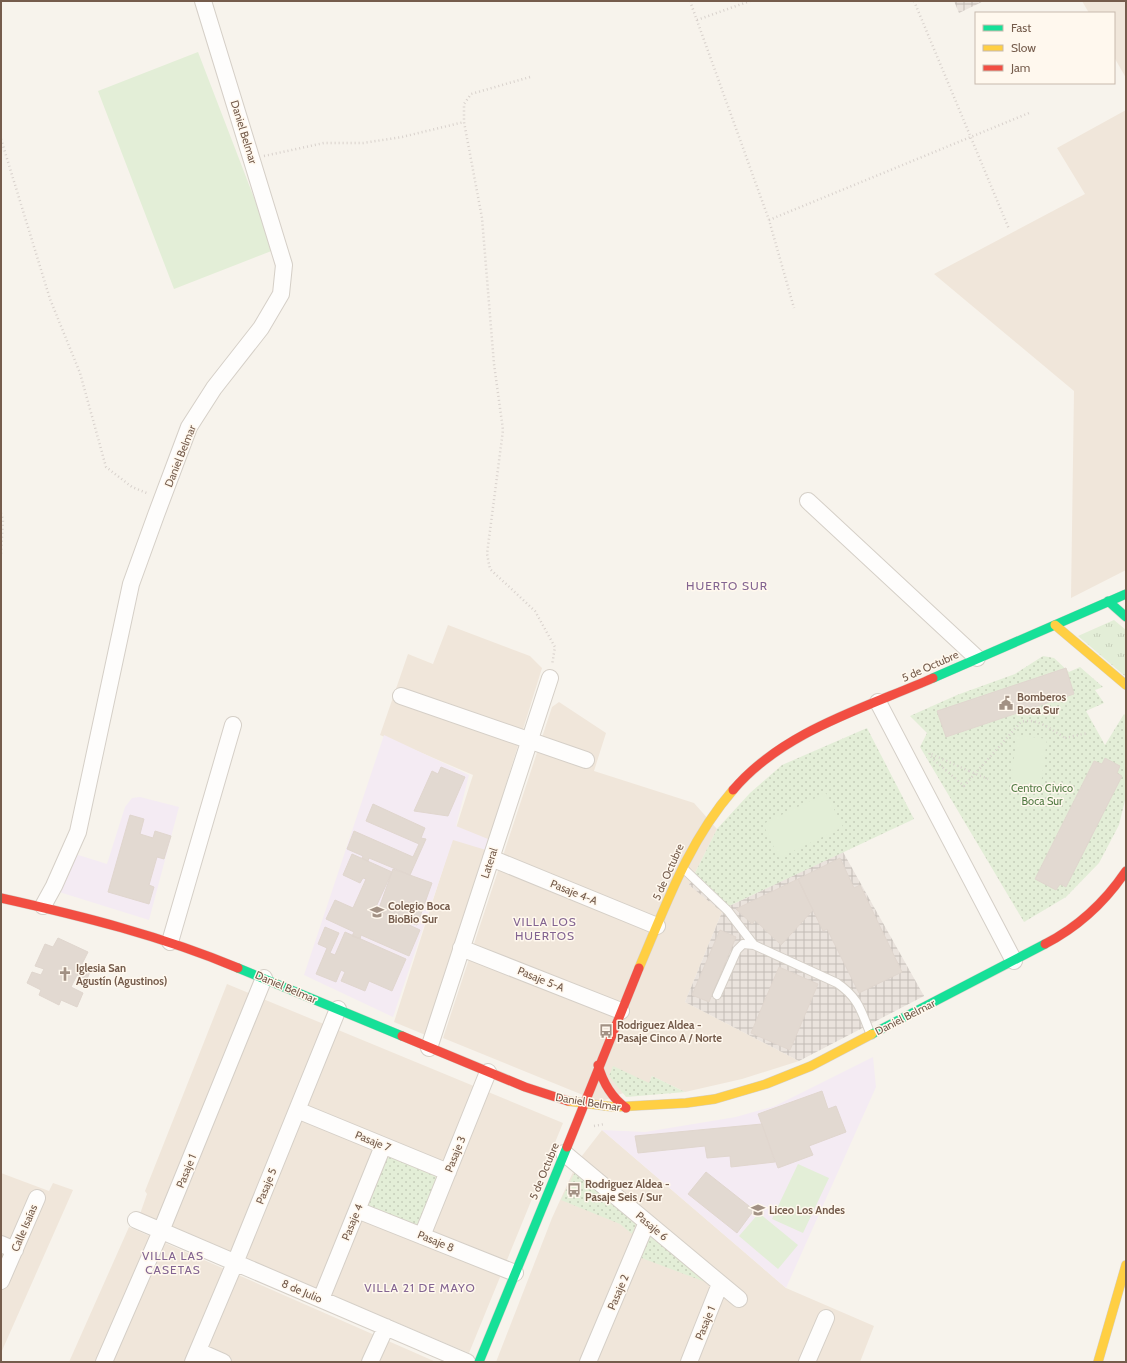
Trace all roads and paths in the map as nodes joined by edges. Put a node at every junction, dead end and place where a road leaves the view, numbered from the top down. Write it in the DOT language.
graph roads {
  1 [pos="203,1"];
  2 [pos="690,1"];
  3 [pos="750,1"];
  4 [pos="914,1"];
  5 [pos="697,20"];
  6 [pos="530,77"];
  7 [pos="1029,113"];
  8 [pos="464,122"];
  9 [pos="970,136"];
  10 [pos="1,139"];
  11 [pos="252,159"];
  12 [pos="769,220"];
  13 [pos="1009,229"];
  14 [pos="794,308"];
  15 [pos="162,499"];
  16 [pos="808,501"];
  17 [pos="1,513"];
  18 [pos="1,555"];
  19 [pos="1126,594"];
  20 [pos="1108,601"];
  21 [pos="1126,617"];
  22 [pos="1055,625"];
  23 [pos="977,658"];
  24 [pos="550,678"];
  25 [pos="1126,685"];
  26 [pos="402,696"];
  27 [pos="878,702"];
  28 [pos="233,725"];
  29 [pos="1088,733"];
  30 [pos="529,740"];
  31 [pos="586,760"];
  32 [pos="975,773"];
  33 [pos="988,779"];
  34 [pos="491,858"];
  35 [pos="682,867"];
  36 [pos="1126,871"];
  37 [pos="1,898"];
  38 [pos="43,906"];
  39 [pos="657,926"];
  40 [pos="170,942"];
  41 [pos="754,945"];
  42 [pos="461,948"];
  43 [pos="1014,961"];
  44 [pos="264,978"];
  45 [pos="717,995"];
  46 [pos="338,1009"];
  47 [pos="621,1011"];
  48 [pos="871,1035"];
  49 [pos="429,1048"];
  50 [pos="598,1065"];
  51 [pos="488,1072"];
  52 [pos="584,1104"];
  53 [pos="626,1108"];
  54 [pos="297,1110"];
  55 [pos="383,1146"];
  56 [pos="564,1154"];
  57 [pos="448,1172"];
  58 [pos="37,1198"];
  59 [pos="358,1210"];
  60 [pos="136,1220"];
  61 [pos="647,1222"];
  62 [pos="162,1231"];
  63 [pos="422,1236"];
  64 [pos="8,1246"];
  65 [pos="236,1263"];
  66 [pos="1126,1266"];
  67 [pos="515,1273"];
  68 [pos="1,1281"];
  69 [pos="720,1284"];
  70 [pos="321,1299"];
  71 [pos="739,1299"];
  72 [pos="826,1318"];
  73 [pos="386,1327"];
  74 [pos="195,1356"];
  75 [pos="104,1362"];
  76 [pos="223,1362"];
  77 [pos="370,1362"];
  78 [pos="467,1362"];
  79 [pos="479,1362"];
  80 [pos="588,1362"];
  81 [pos="689,1362"];
  82 [pos="807,1362"];
  83 [pos="1098,1362"];
  1 -- 11 [label="street, Daniel Belmar"];
  2 -- 5 [label="path"];
  3 -- 5 [label="path"];
  4 -- 9 [label="path"];
  5 -- 12 [label="path"];
  6 -- 8 [label="path"];
  7 -- 9 [label="path"];
  8 -- 11 [label="path"];
  8 -- 24 [label="path"];
  9 -- 12 [label="path"];
  9 -- 13 [label="path"];
  10 -- 15 [label="path"];
  11 -- 15 [label="street, Daniel Belmar"];
  12 -- 14 [label="path"];
  15 -- 38 [label="street, Daniel Belmar"];
  16 -- 23 [label="street"];
  17 -- 18 [label="path"];
  19 -- 20 [label="main road"];
  20 -- 21 [label="main road"];
  20 -- 22 [label="main road, 5 de Octubre"];
  22 -- 23 [label="main road, 5 de Octubre"];
  22 -- 25 [label="main road"];
  23 -- 27 [label="main road, 5 de Octubre"];
  24 -- 30 [label="street, Lateral"];
  26 -- 30 [label="street"];
  27 -- 35 [label="main road, 5 de Octubre"];
  27 -- 43 [label="street"];
  28 -- 40 [label="street"];
  29 -- 32 [label="path, bridge"];
  30 -- 31 [label="street"];
  30 -- 34 [label="street, Lateral"];
  32 -- 32 [label="path, bridge"];
  32 -- 33 [label="path"];
  34 -- 39 [label="street, Pasaje 4-A"];
  34 -- 42 [label="street, Lateral"];
  35 -- 39 [label="main road, 5 de Octubre"];
  35 -- 41 [label="lane"];
  36 -- 43 [label="main road, Daniel Belmar"];
  37 -- 38 [label="main road, Daniel Belmar"];
  38 -- 40 [label="main road, Daniel Belmar"];
  39 -- 47 [label="main road, 5 de Octubre"];
  40 -- 44 [label="main road, Daniel Belmar"];
  41 -- 45 [label="lane"];
  41 -- 48 [label="lane"];
  42 -- 47 [label="street, Pasaje 5-A"];
  42 -- 49 [label="street, Lateral"];
  43 -- 48 [label="main road, Daniel Belmar"];
  44 -- 46 [label="main road, Daniel Belmar"];
  44 -- 62 [label="street, Pasaje 1"];
  46 -- 49 [label="main road, Daniel Belmar"];
  46 -- 54 [label="street, Pasaje 5"];
  47 -- 50 [label="main road, 5 de Octubre"];
  48 -- 53 [label="main road, Daniel Belmar"];
  49 -- 51 [label="main road, Daniel Belmar"];
  50 -- 52 [label="main road, 5 de Octubre"];
  50 -- 53 [label="main road"];
  51 -- 52 [label="main road, Daniel Belmar"];
  51 -- 57 [label="street, Pasaje 3"];
  52 -- 53 [label="main road, Daniel Belmar"];
  52 -- 56 [label="main road, 5 de Octubre"];
  54 -- 55 [label="street, Pasaje 7"];
  54 -- 65 [label="street, Pasaje 5"];
  55 -- 57 [label="street, Pasaje 7"];
  55 -- 59 [label="street, Pasaje 4"];
  56 -- 61 [label="street, Pasaje 6"];
  56 -- 67 [label="main road, 5 de Octubre"];
  57 -- 63 [label="street, Pasaje 3"];
  58 -- 64 [label="street, Calle Isaías"];
  59 -- 63 [label="street, Pasaje 8"];
  59 -- 70 [label="street, Pasaje 4"];
  60 -- 62 [label="street, 8 de Julio"];
  61 -- 69 [label="street, Pasaje 6"];
  61 -- 80 [label="street, Pasaje 2"];
  62 -- 65 [label="street, 8 de Julio"];
  62 -- 75 [label="street, Pasaje 1"];
  63 -- 67 [label="street, Pasaje 8"];
  64 -- 68 [label="street, Calle Isaías"];
  65 -- 70 [label="street, 8 de Julio"];
  65 -- 74 [label="street, Pasaje 5"];
  66 -- 83 [label="main road"];
  67 -- 79 [label="main road, 5 de Octubre"];
  69 -- 71 [label="street, Pasaje 6"];
  69 -- 81 [label="street, Pasaje 1"];
  70 -- 73 [label="street, 8 de Julio"];
  72 -- 82 [label="street"];
  73 -- 77 [label="street"];
  73 -- 78 [label="street, 8 de Julio"];
  74 -- 76 [label="street"];
}
